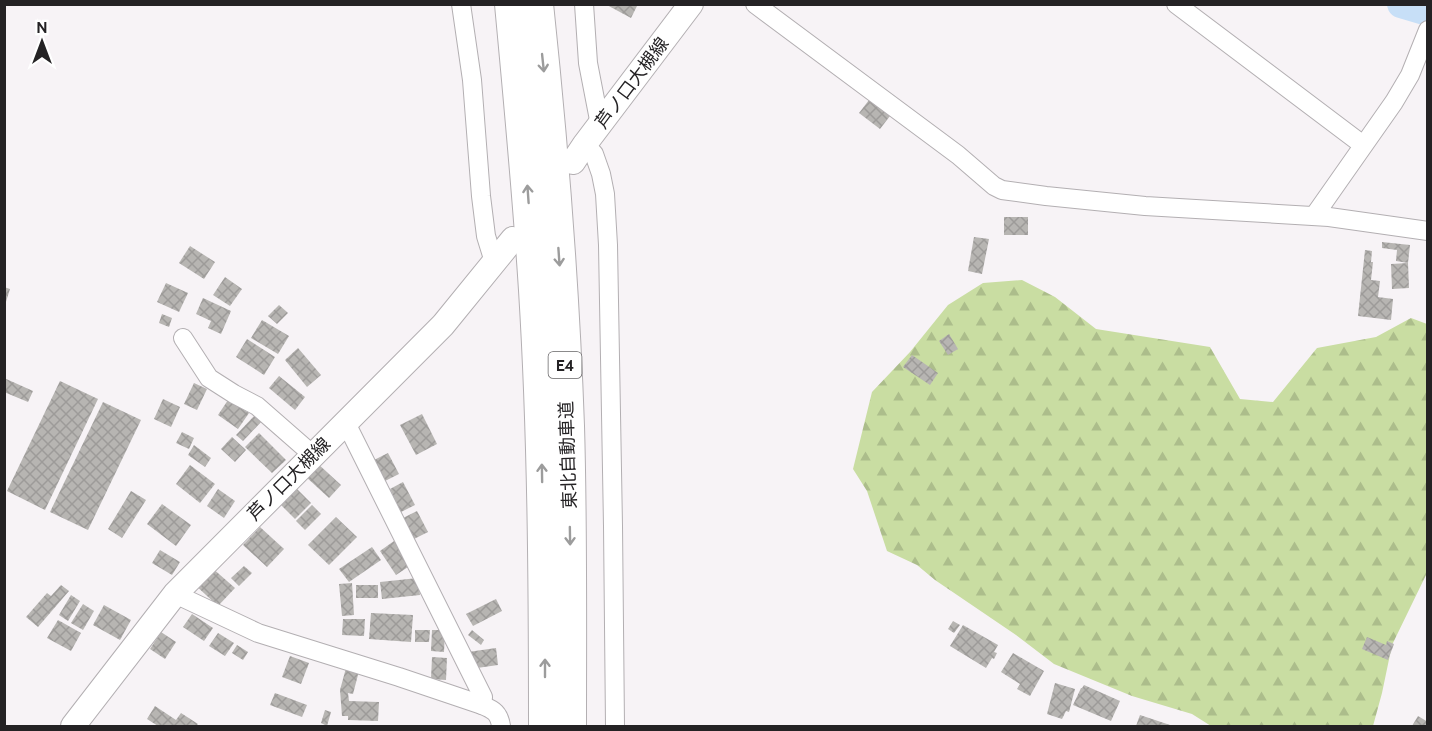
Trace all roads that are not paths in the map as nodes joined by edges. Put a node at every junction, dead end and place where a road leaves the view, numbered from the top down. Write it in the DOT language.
graph roads {
  1 [pos="461,4"];
  2 [pos="511,4"];
  3 [pos="537,4"];
  4 [pos="584,4"];
  5 [pos="691,4"];
  6 [pos="755,4"];
  7 [pos="1176,4"];
  8 [pos="1425,37"];
  9 [pos="600,125"];
  10 [pos="1363,145"];
  11 [pos="579,153"];
  12 [pos="1314,216"];
  13 [pos="1428,231"];
  14 [pos="513,239"];
  15 [pos="494,262"];
  16 [pos="183,338"];
  17 [pos="346,423"];
  18 [pos="313,455"];
  19 [pos="175,594"];
  20 [pos="482,705"];
  21 [pos="73,726"];
  22 [pos="501,726"];
  23 [pos="545,726"];
  24 [pos="570,726"];
  25 [pos="615,726"];
  1 -- 15 [label="street"];
  23 -- 2 [label="highway, 東北自動車道 / E4, one-way"];
  3 -- 24 [label="highway, 東北自動車道 / E4, one-way"];
  4 -- 9 [label="street"];
  5 -- 9 [label="main road, 芦ノ口大槻線"];
  6 -- 12 [label="street"];
  7 -- 10 [label="street"];
  8 -- 10 [label="street"];
  9 -- 11 [label="main road, 芦ノ口大槻線"];
  10 -- 12 [label="street"];
  11 -- 25 [label="street"];
  12 -- 13 [label="street"];
  14 -- 15 [label="main road, 芦ノ口大槻線"];
  15 -- 17 [label="main road, 芦ノ口大槻線"];
  16 -- 18 [label="street"];
  17 -- 18 [label="main road, 芦ノ口大槻線"];
  17 -- 20 [label="street"];
  18 -- 19 [label="main road, 芦ノ口大槻線"];
  19 -- 20 [label="street"];
  19 -- 21 [label="main road, 芦ノ口大槻線"];
  20 -- 22 [label="street"];
}
